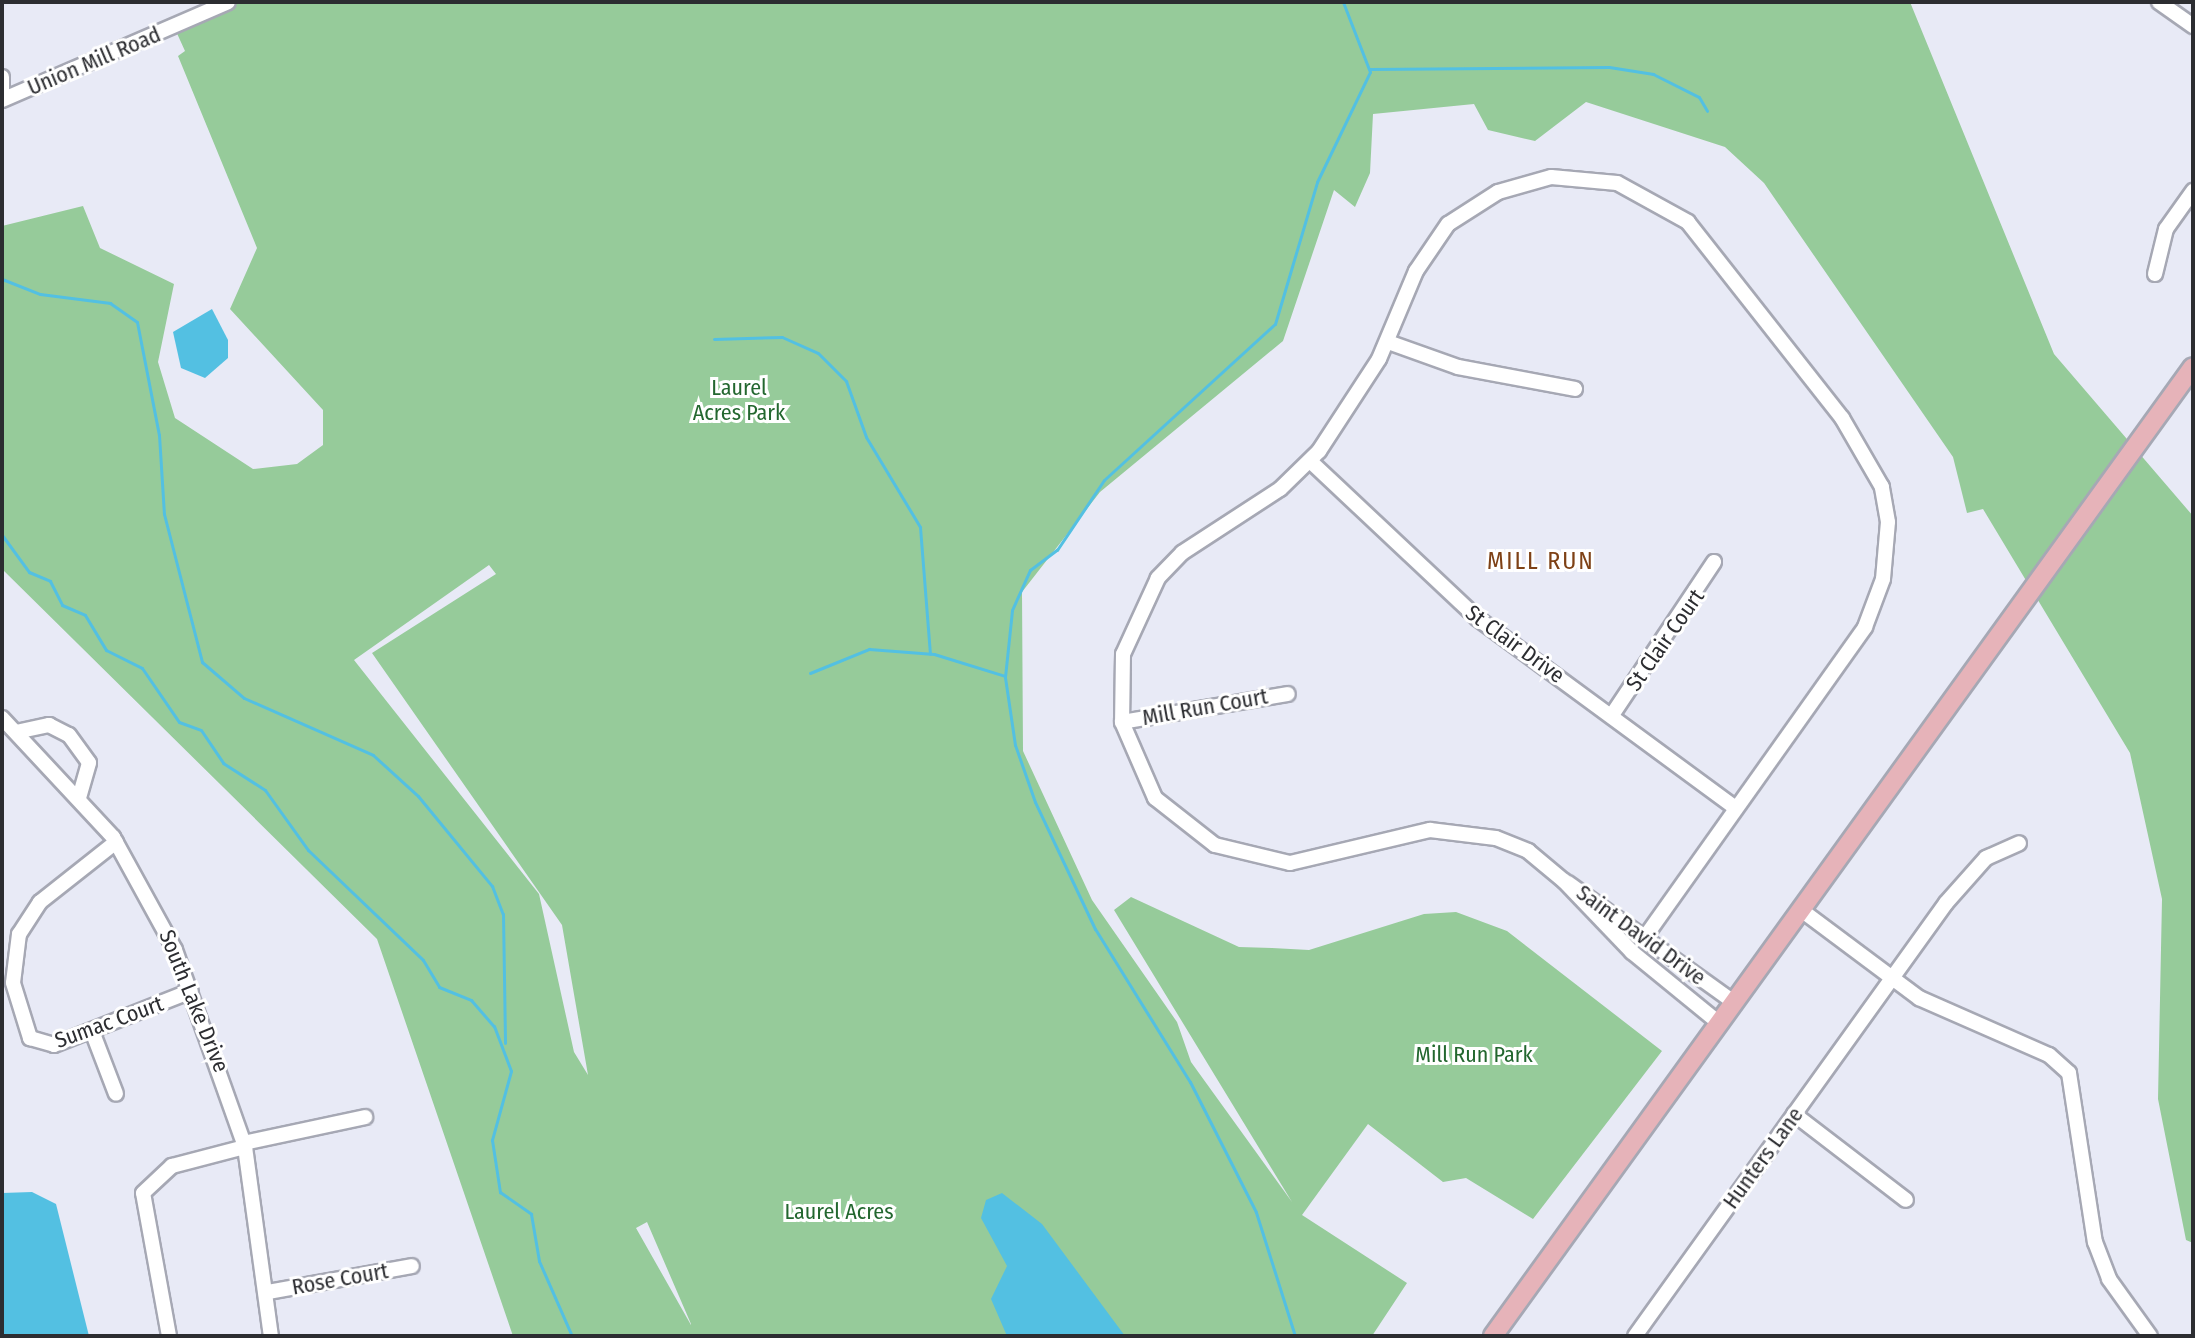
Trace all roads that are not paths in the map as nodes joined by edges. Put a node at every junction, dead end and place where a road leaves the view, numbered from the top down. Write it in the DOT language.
graph roads {
  1 [pos="228,2"];
  2 [pos="2159,2"];
  3 [pos="2181,8"];
  4 [pos="2193,26"];
  5 [pos="2,77"];
  6 [pos="2,99"];
  7 [pos="2193,191"];
  8 [pos="2155,274"];
  9 [pos="1388,342"];
  10 [pos="2193,367"];
  11 [pos="1575,389"];
  12 [pos="1310,461"];
  13 [pos="1714,562"];
  14 [pos="1288,694"];
  15 [pos="1612,715"];
  16 [pos="2,718"];
  17 [pos="1122,722"];
  18 [pos="16,732"];
  19 [pos="79,798"];
  20 [pos="1736,808"];
  21 [pos="116,842"];
  22 [pos="2019,843"];
  23 [pos="1564,881"];
  24 [pos="1800,909"];
  25 [pos="1645,937"];
  26 [pos="1893,980"];
  27 [pos="191,991"];
  28 [pos="1731,1000"];
  29 [pos="1719,1023"];
  30 [pos="92,1031"];
  31 [pos="116,1094"];
  32 [pos="1794,1114"];
  33 [pos="365,1117"];
  34 [pos="244,1145"];
  35 [pos="1906,1200"];
  36 [pos="412,1266"];
  37 [pos="268,1292"];
  38 [pos="169,1336"];
  39 [pos="271,1336"];
  40 [pos="1493,1336"];
  41 [pos="1635,1336"];
  42 [pos="2150,1336"];
  1 -- 6 [label="street, Union Mill Road"];
  2 -- 3 [label="street"];
  3 -- 4 [label="street"];
  5 -- 6 [label="street"];
  7 -- 8 [label="street"];
  9 -- 11 [label="street"];
  9 -- 12 [label="street"];
  9 -- 20 [label="street"];
  10 -- 24 [label="main road"];
  12 -- 15 [label="street, St Clair Drive"];
  12 -- 17 [label="street"];
  13 -- 15 [label="street, St Clair Court"];
  14 -- 17 [label="street, Mill Run Court"];
  15 -- 20 [label="street, St Clair Drive"];
  16 -- 18 [label="street, South Lake Drive"];
  17 -- 23 [label="street"];
  18 -- 19 [label="street, South Lake Drive"];
  18 -- 19 [label="street"];
  19 -- 21 [label="street, South Lake Drive"];
  20 -- 25 [label="street"];
  21 -- 27 [label="street, South Lake Drive"];
  21 -- 30 [label="street, Sumac Court"];
  22 -- 26 [label="street, Hunters Lane"];
  23 -- 25 [label="street, Saint David Drive"];
  23 -- 29 [label="street, Saint David Drive"];
  24 -- 26 [label="street"];
  24 -- 28 [label="main road"];
  25 -- 28 [label="street, Saint David Drive"];
  26 -- 32 [label="street, Hunters Lane"];
  26 -- 42 [label="street"];
  27 -- 30 [label="street, Sumac Court"];
  27 -- 34 [label="street, South Lake Drive"];
  28 -- 29 [label="main road"];
  29 -- 40 [label="main road"];
  30 -- 31 [label="street"];
  32 -- 35 [label="street"];
  32 -- 41 [label="street, Hunters Lane"];
  33 -- 34 [label="street"];
  34 -- 37 [label="street, South Lake Drive"];
  34 -- 38 [label="street"];
  36 -- 37 [label="street, Rose Court"];
  37 -- 39 [label="street, South Lake Drive"];
}
